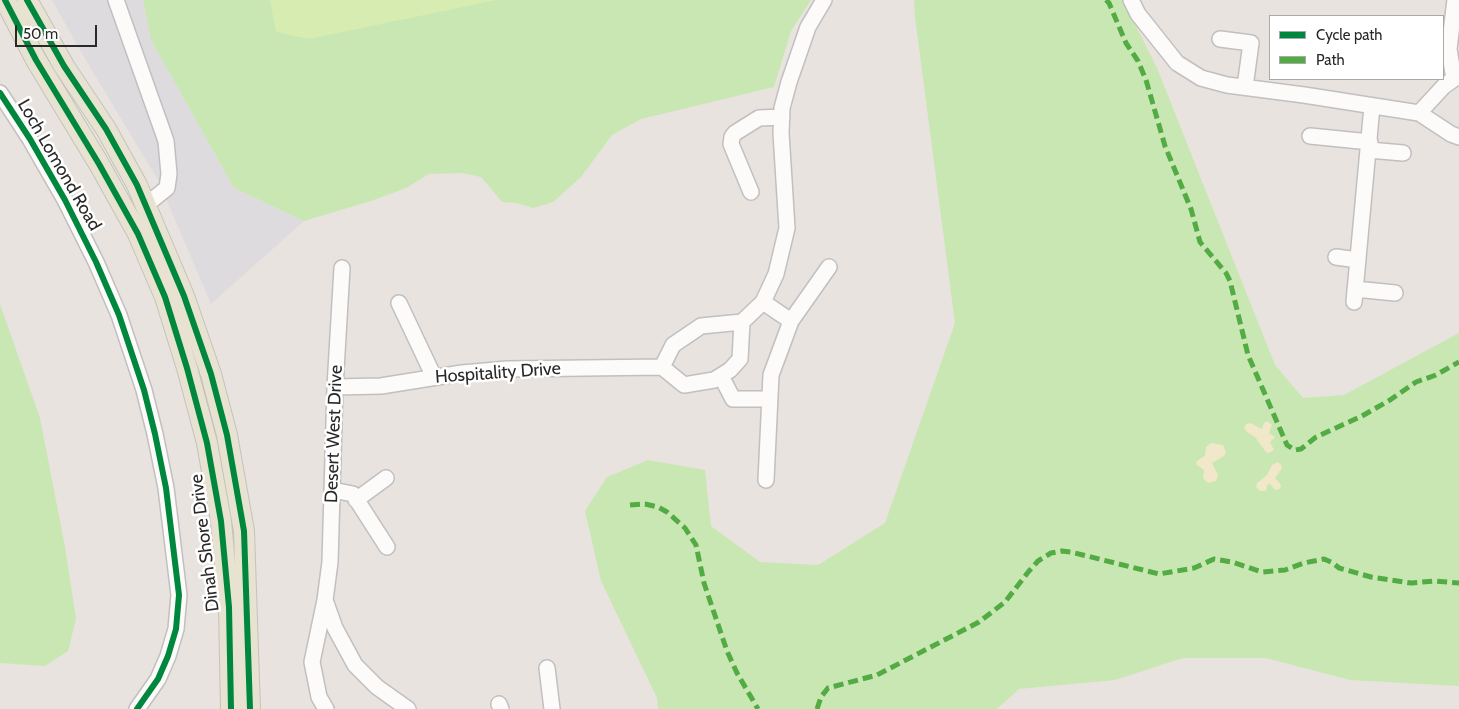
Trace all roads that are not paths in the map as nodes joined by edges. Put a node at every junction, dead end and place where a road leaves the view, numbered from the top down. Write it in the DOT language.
graph roads {
  1 [pos="5,0"];
  2 [pos="27,0"];
  3 [pos="116,0"];
  4 [pos="824,0"];
  5 [pos="1131,0"];
  6 [pos="1456,8"];
  7 [pos="1220,39"];
  8 [pos="1452,74"];
  9 [pos="1244,88"];
  10 [pos="0,93"];
  11 [pos="1437,95"];
  12 [pos="1372,106"];
  13 [pos="1419,113"];
  14 [pos="782,117"];
  15 [pos="1439,127"];
  16 [pos="1310,136"];
  17 [pos="1459,137"];
  18 [pos="1370,146"];
  19 [pos="1403,153"];
  20 [pos="751,192"];
  21 [pos="146,205"];
  22 [pos="1336,257"];
  23 [pos="1358,260"];
  24 [pos="829,267"];
  25 [pos="342,268"];
  26 [pos="1395,293"];
  27 [pos="763,302"];
  28 [pos="399,303"];
  29 [pos="791,321"];
  30 [pos="742,322"];
  31 [pos="662,367"];
  32 [pos="721,376"];
  33 [pos="434,377"];
  34 [pos="335,387"];
  35 [pos="770,399"];
  36 [pos="386,478"];
  37 [pos="766,480"];
  38 [pos="332,490"];
  39 [pos="356,500"];
  40 [pos="387,547"];
  41 [pos="325,600"];
  42 [pos="547,668"];
  43 [pos="137,709"];
  44 [pos="231,709"];
  45 [pos="250,709"];
  46 [pos="326,709"];
  47 [pos="408,709"];
  48 [pos="552,709"];
  1 -- 44 [label="main road, Dinah Shore Drive"];
  2 -- 21 [label="main road, Dinah Shore Drive"];
  3 -- 21 [label="street"];
  4 -- 14 [label="street"];
  5 -- 9 [label="street"];
  6 -- 8 [label="street"];
  7 -- 9 [label="street"];
  8 -- 11 [label="street"];
  9 -- 12 [label="street"];
  10 -- 43 [label="street, Loch Lomond Road"];
  11 -- 13 [label="street"];
  11 -- 15 [label="street"];
  12 -- 13 [label="street"];
  12 -- 18 [label="street"];
  13 -- 15 [label="street"];
  14 -- 20 [label="street"];
  14 -- 27 [label="street"];
  15 -- 17 [label="street"];
  16 -- 18 [label="street"];
  18 -- 19 [label="street"];
  18 -- 23 [label="street"];
  21 -- 45 [label="main road, Dinah Shore Drive"];
  22 -- 23 [label="street"];
  23 -- 26 [label="street"];
  24 -- 29 [label="street"];
  25 -- 34 [label="street, Desert West Drive"];
  27 -- 29 [label="street"];
  27 -- 30 [label="street"];
  28 -- 33 [label="street"];
  29 -- 35 [label="street"];
  30 -- 31 [label="street"];
  30 -- 32 [label="street"];
  31 -- 32 [label="street"];
  31 -- 33 [label="street, Hospitality Drive"];
  32 -- 35 [label="street"];
  33 -- 34 [label="street, Hospitality Drive"];
  34 -- 38 [label="street, Desert West Drive"];
  35 -- 37 [label="street"];
  36 -- 39 [label="street"];
  38 -- 39 [label="street"];
  38 -- 41 [label="street, Desert West Drive"];
  39 -- 40 [label="street"];
  41 -- 46 [label="street, Desert West Drive"];
  41 -- 47 [label="street, Desert West Drive"];
  42 -- 48 [label="street"];
}
